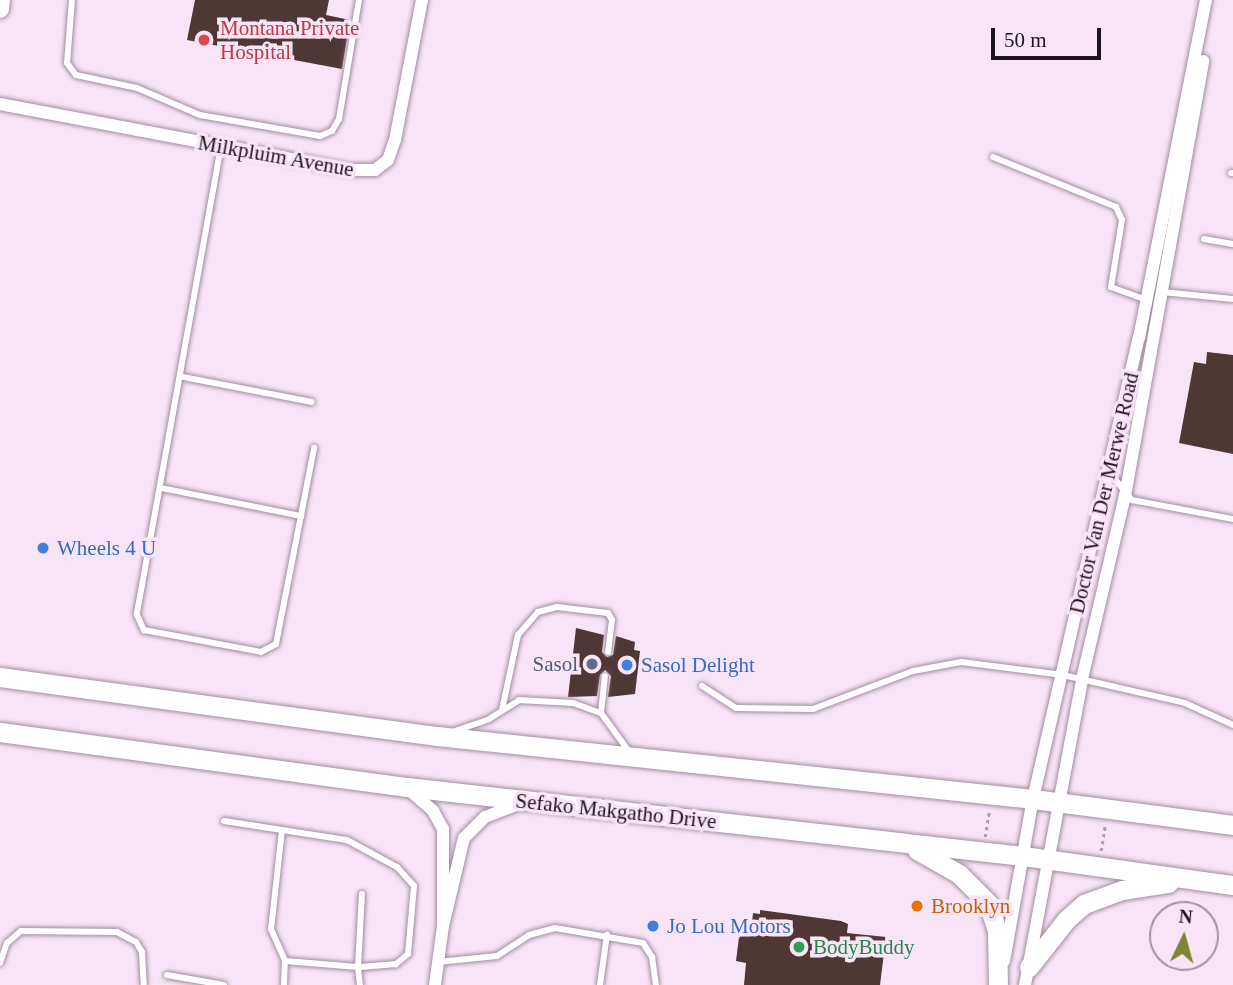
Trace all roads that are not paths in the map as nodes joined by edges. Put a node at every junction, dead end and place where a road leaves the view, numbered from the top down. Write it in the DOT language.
graph roads {
  1 [pos="1,0"];
  2 [pos="72,0"];
  3 [pos="359,0"];
  4 [pos="422,0"];
  5 [pos="1206,0"];
  6 [pos="1214,0"];
  7 [pos="0,9"];
  8 [pos="0,104"];
  9 [pos="221,146"];
  10 [pos="993,157"];
  11 [pos="1204,239"];
  12 [pos="1233,244"];
  13 [pos="1151,294"];
  14 [pos="1233,299"];
  15 [pos="183,377"];
  16 [pos="312,402"];
  17 [pos="314,448"];
  18 [pos="1107,469"];
  19 [pos="161,488"];
  20 [pos="1125,496"];
  21 [pos="301,516"];
  22 [pos="1233,519"];
  23 [pos="608,652"];
  24 [pos="0,670"];
  25 [pos="1063,675"];
  26 [pos="605,676"];
  27 [pos="0,677"];
  28 [pos="1082,679"];
  29 [pos="41,682"];
  30 [pos="702,685"];
  31 [pos="502,710"];
  32 [pos="601,713"];
  33 [pos="1233,725"];
  34 [pos="0,734"];
  35 [pos="437,736"];
  36 [pos="639,759"];
  37 [pos="407,788"];
  38 [pos="1033,799"];
  39 [pos="525,802"];
  40 [pos="1060,803"];
  41 [pos="224,821"];
  42 [pos="1233,825"];
  43 [pos="282,830"];
  44 [pos="899,842"];
  45 [pos="1023,856"];
  46 [pos="1049,860"];
  47 [pos="1200,881"];
  48 [pos="1233,885"];
  49 [pos="362,894"];
  50 [pos="443,926"];
  51 [pos="607,934"];
  52 [pos="285,961"];
  53 [pos="438,962"];
  54 [pos="0,963"];
  55 [pos="358,967"];
  56 [pos="167,975"];
  57 [pos="1027,976"];
  58 [pos="144,985"];
  59 [pos="224,985"];
  60 [pos="284,985"];
  61 [pos="360,985"];
  62 [pos="435,985"];
  63 [pos="600,985"];
  64 [pos="656,985"];
  65 [pos="999,985"];
  1 -- 7 [label="main road"];
  2 -- 3 [label="lane"];
  4 -- 9 [label="street, Milkpluim Avenue"];
  5 -- 13 [label="street, Doctor Van Der Merwe Road"];
  6 -- 13 [label="street, Doctor Van Der Merwe Road"];
  8 -- 9 [label="street, Milkpluim Avenue"];
  9 -- 15 [label="lane"];
  10 -- 13 [label="lane"];
  11 -- 12 [label="lane"];
  13 -- 14 [label="lane"];
  13 -- 18 [label="street, Doctor Van Der Merwe Road"];
  13 -- 20 [label="street, Doctor Van Der Merwe Road"];
  15 -- 16 [label="lane"];
  15 -- 19 [label="lane"];
  17 -- 21 [label="lane"];
  18 -- 20 [label="lane"];
  18 -- 25 [label="street, Doctor Van Der Merwe Road"];
  19 -- 21 [label="lane"];
  19 -- 21 [label="lane"];
  20 -- 22 [label="lane"];
  20 -- 28 [label="street, Doctor Van Der Merwe Road"];
  23 -- 31 [label="lane"];
  24 -- 29 [label="main road"];
  25 -- 28 [label="lane"];
  25 -- 30 [label="lane"];
  25 -- 38 [label="street, Doctor Van Der Merwe Road"];
  26 -- 32 [label="lane"];
  27 -- 29 [label="main road"];
  28 -- 33 [label="lane"];
  28 -- 40 [label="street, Doctor Van Der Merwe Road"];
  29 -- 35 [label="main road"];
  31 -- 32 [label="lane"];
  31 -- 35 [label="lane"];
  32 -- 36 [label="lane"];
  34 -- 37 [label="main road, Sefako Makgatho Drive"];
  35 -- 36 [label="main road"];
  36 -- 38 [label="main road"];
  37 -- 39 [label="main road, Sefako Makgatho Drive"];
  37 -- 50 [label="street"];
  38 -- 40 [label="main road"];
  38 -- 45 [label="street, Doctor Van Der Merwe Road"];
  39 -- 44 [label="main road, Sefako Makgatho Drive"];
  39 -- 50 [label="street"];
  40 -- 42 [label="main road"];
  40 -- 46 [label="street, Doctor Van Der Merwe Road"];
  41 -- 43 [label="lane"];
  43 -- 52 [label="lane"];
  43 -- 55 [label="lane"];
  44 -- 45 [label="main road, Sefako Makgatho Drive"];
  44 -- 65 [label="main road"];
  45 -- 46 [label="main road, Sefako Makgatho Drive"];
  45 -- 65 [label="street, Doctor Van Der Merwe Road"];
  46 -- 47 [label="main road, Sefako Makgatho Drive"];
  46 -- 57 [label="street, Doctor Van Der Merwe Road"];
  47 -- 48 [label="main road, Sefako Makgatho Drive"];
  47 -- 57 [label="main road"];
  49 -- 55 [label="lane"];
  50 -- 53 [label="street"];
  51 -- 53 [label="lane"];
  51 -- 63 [label="lane"];
  51 -- 64 [label="lane"];
  52 -- 55 [label="lane"];
  52 -- 60 [label="lane"];
  53 -- 62 [label="street"];
  54 -- 58 [label="lane"];
  55 -- 61 [label="lane"];
  56 -- 59 [label="lane"];
}
